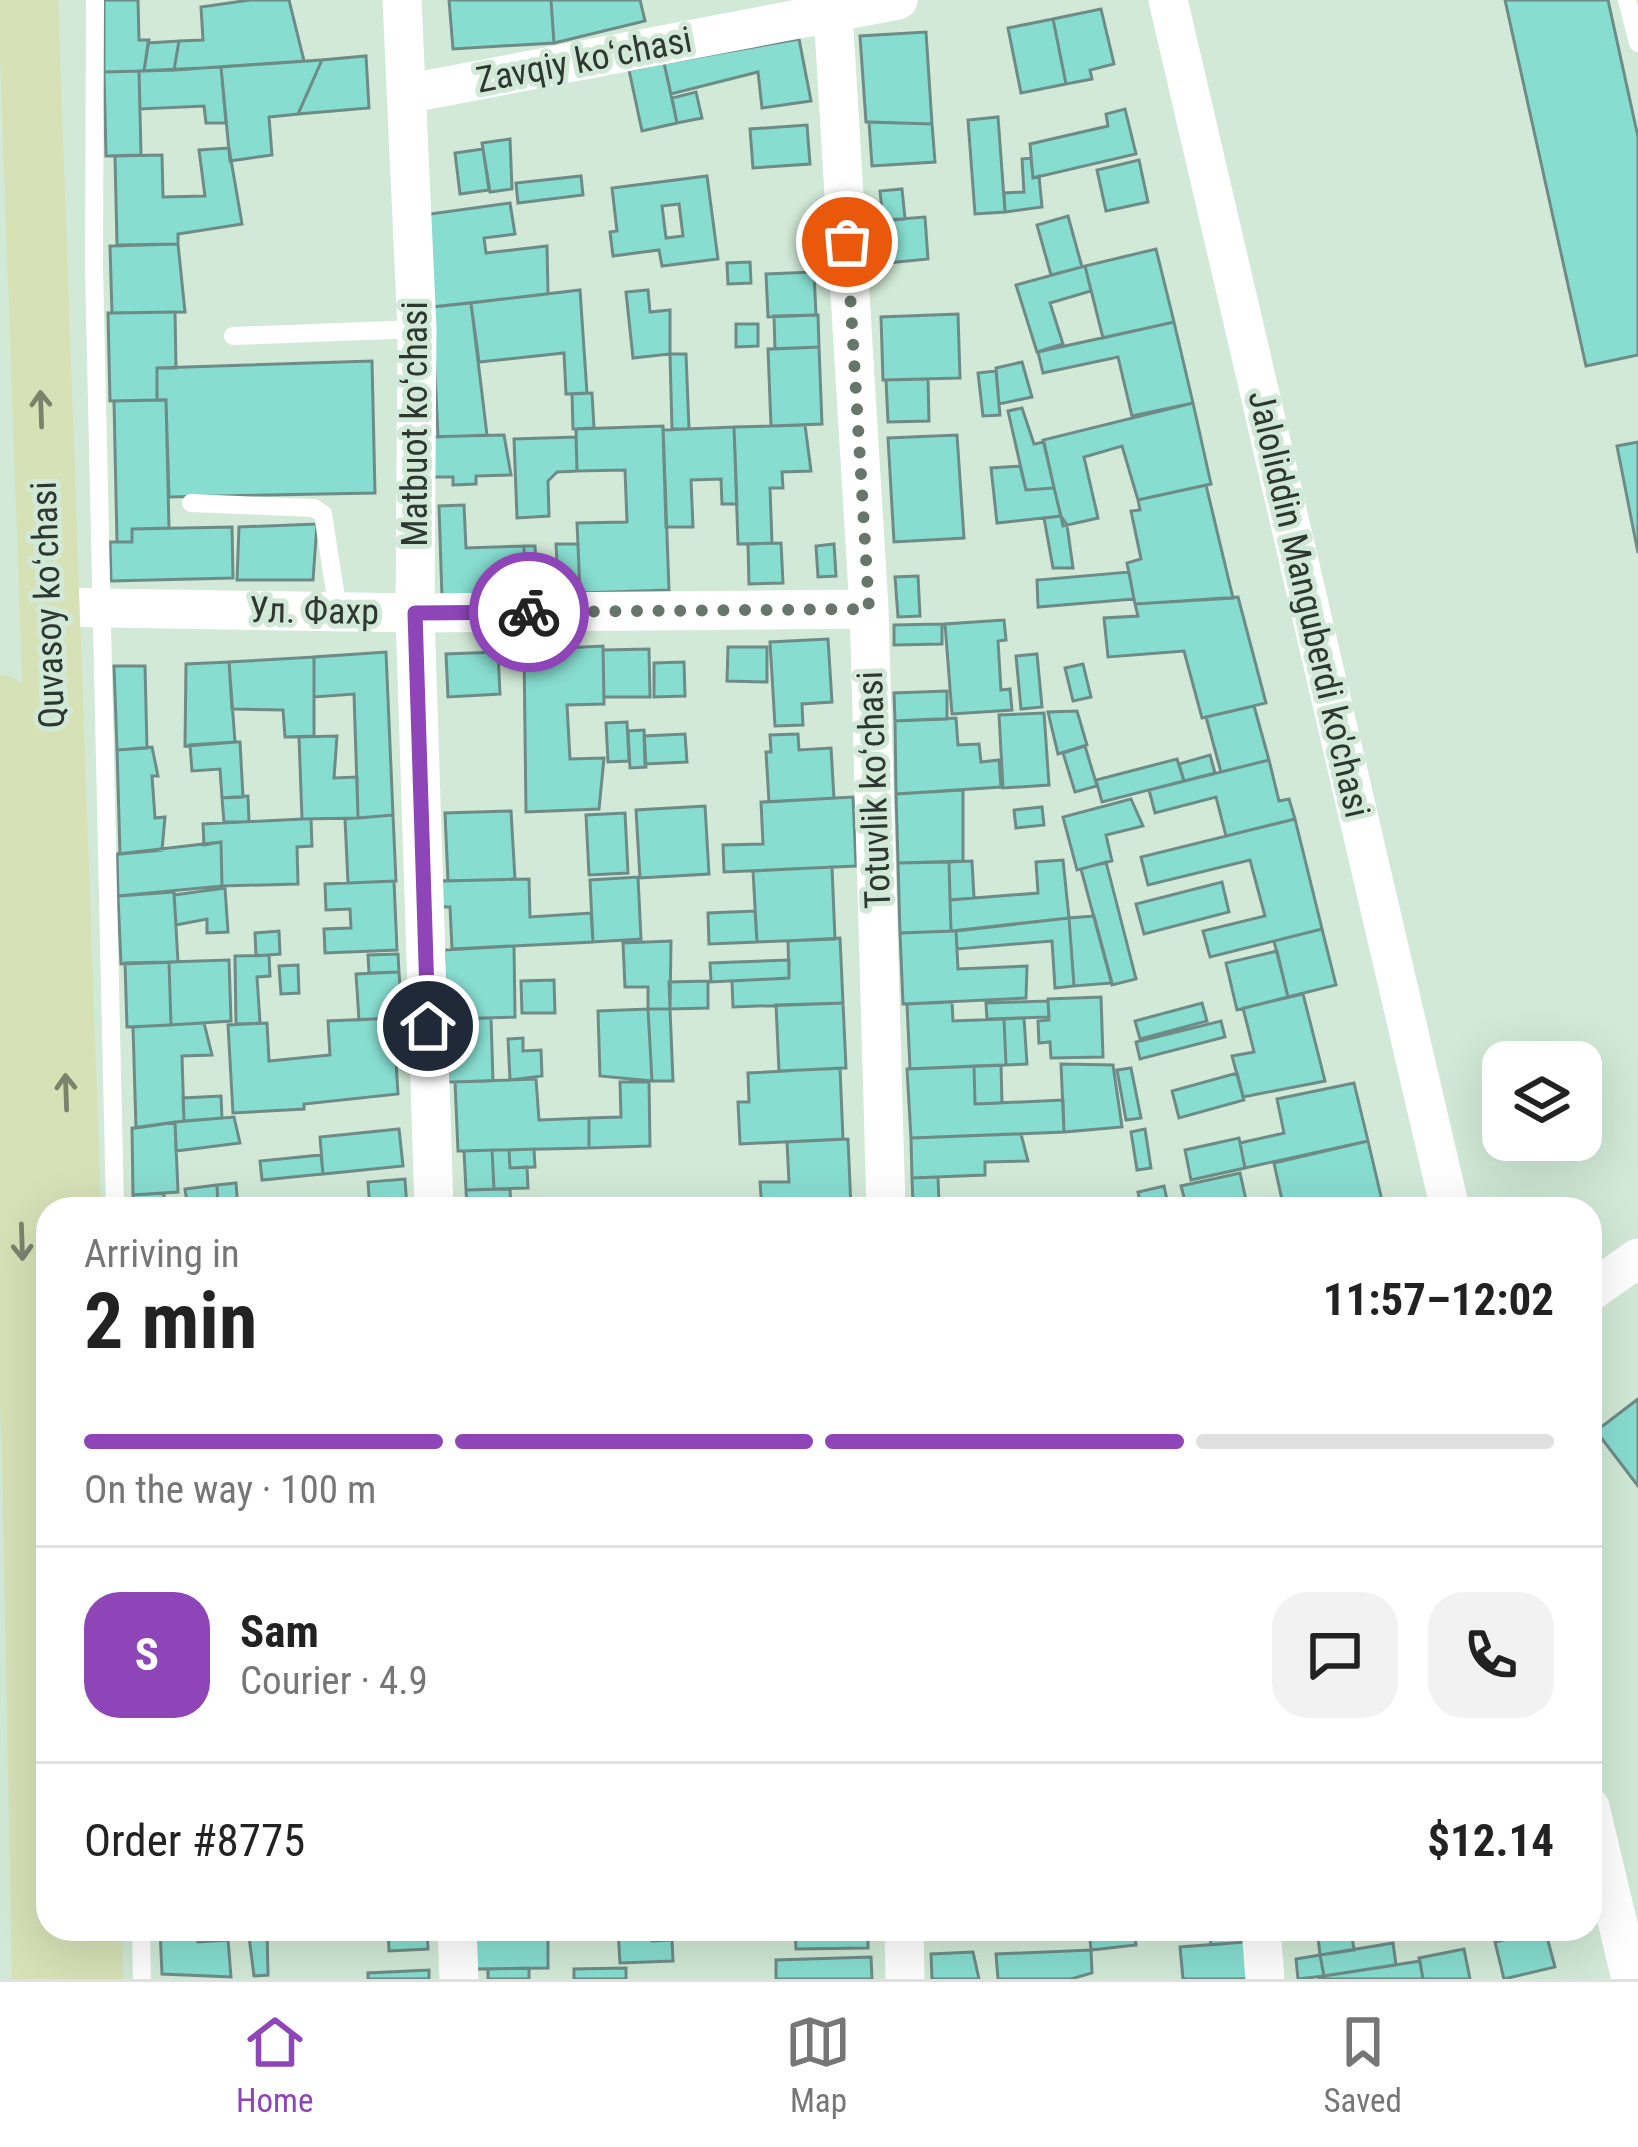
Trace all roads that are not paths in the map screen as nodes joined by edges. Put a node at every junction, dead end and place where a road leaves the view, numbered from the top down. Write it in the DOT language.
graph roads {
  1 [pos="28,0"];
  2 [pos="95,0"];
  3 [pos="403,0"];
  4 [pos="898,0"];
  5 [pos="1168,0"];
  6 [pos="1627,0"];
  7 [pos="833,12"];
  8 [pos="1638,43"];
  9 [pos="410,93"];
  10 [pos="417,329"];
  11 [pos="232,336"];
  12 [pos="191,503"];
  13 [pos="74,608"];
  14 [pos="869,609"];
  15 [pos="338,611"];
  16 [pos="415,613"];
  17 [pos="0,705"];
  18 [pos="71,1197"];
  19 [pos="115,1197"];
  20 [pos="434,1197"];
  21 [pos="886,1197"];
  22 [pos="1447,1197"];
  23 [pos="1638,1258"];
  24 [pos="1602,1284"];
  25 [pos="20,1432"];
  26 [pos="36,1830"];
  27 [pos="1602,1859"];
  28 [pos="40,1941"];
  29 [pos="92,1941"];
  30 [pos="141,1941"];
  31 [pos="457,1941"];
  32 [pos="904,1941"];
  33 [pos="1262,1941"];
  34 [pos="42,1979"];
  35 [pos="93,1979"];
  36 [pos="142,1979"];
  37 [pos="459,1979"];
  38 [pos="905,1979"];
  39 [pos="1265,1979"];
  40 [pos="1630,1979"];
  13 -- 1 [label="main road, Quvasoy koʻchasi, one-way"];
  2 -- 13 [label="lane"];
  3 -- 9 [label="street, Matbuot koʻchasi"];
  4 -- 7 [label="street, Zavqiy koʻchasi"];
  5 -- 22 [label="street, Jaloliddin Manguberdi ko'chasi"];
  6 -- 8 [label="lane"];
  7 -- 9 [label="street, Zavqiy koʻchasi"];
  7 -- 14 [label="street, Totuvlik koʻchasi"];
  9 -- 10 [label="street, Matbuot koʻchasi"];
  10 -- 11 [label="lane"];
  10 -- 16 [label="street, Matbuot koʻchasi"];
  12 -- 15 [label="lane"];
  13 -- 15 [label="street, Ул. Фахр"];
  18 -- 13 [label="main road, Quvasoy koʻchasi, one-way"];
  13 -- 19 [label="lane"];
  14 -- 16 [label="street, Ул. Фахр"];
  14 -- 21 [label="street, Totuvlik koʻchasi"];
  15 -- 16 [label="street, Ул. Фахр"];
  16 -- 20 [label="street, Matbuot koʻchasi"];
  17 -- 25 [label="main road, Quvasoy koʻchasi, one-way"];
  23 -- 24 [label="street"];
  25 -- 26 [label="main road, Quvasoy koʻchasi"];
  27 -- 40 [label="street"];
  28 -- 34 [label="main road, Quvasoy koʻchasi"];
  29 -- 35 [label="main road"];
  30 -- 36 [label="lane"];
  31 -- 37 [label="street"];
  32 -- 38 [label="street"];
  33 -- 39 [label="street"];
}
